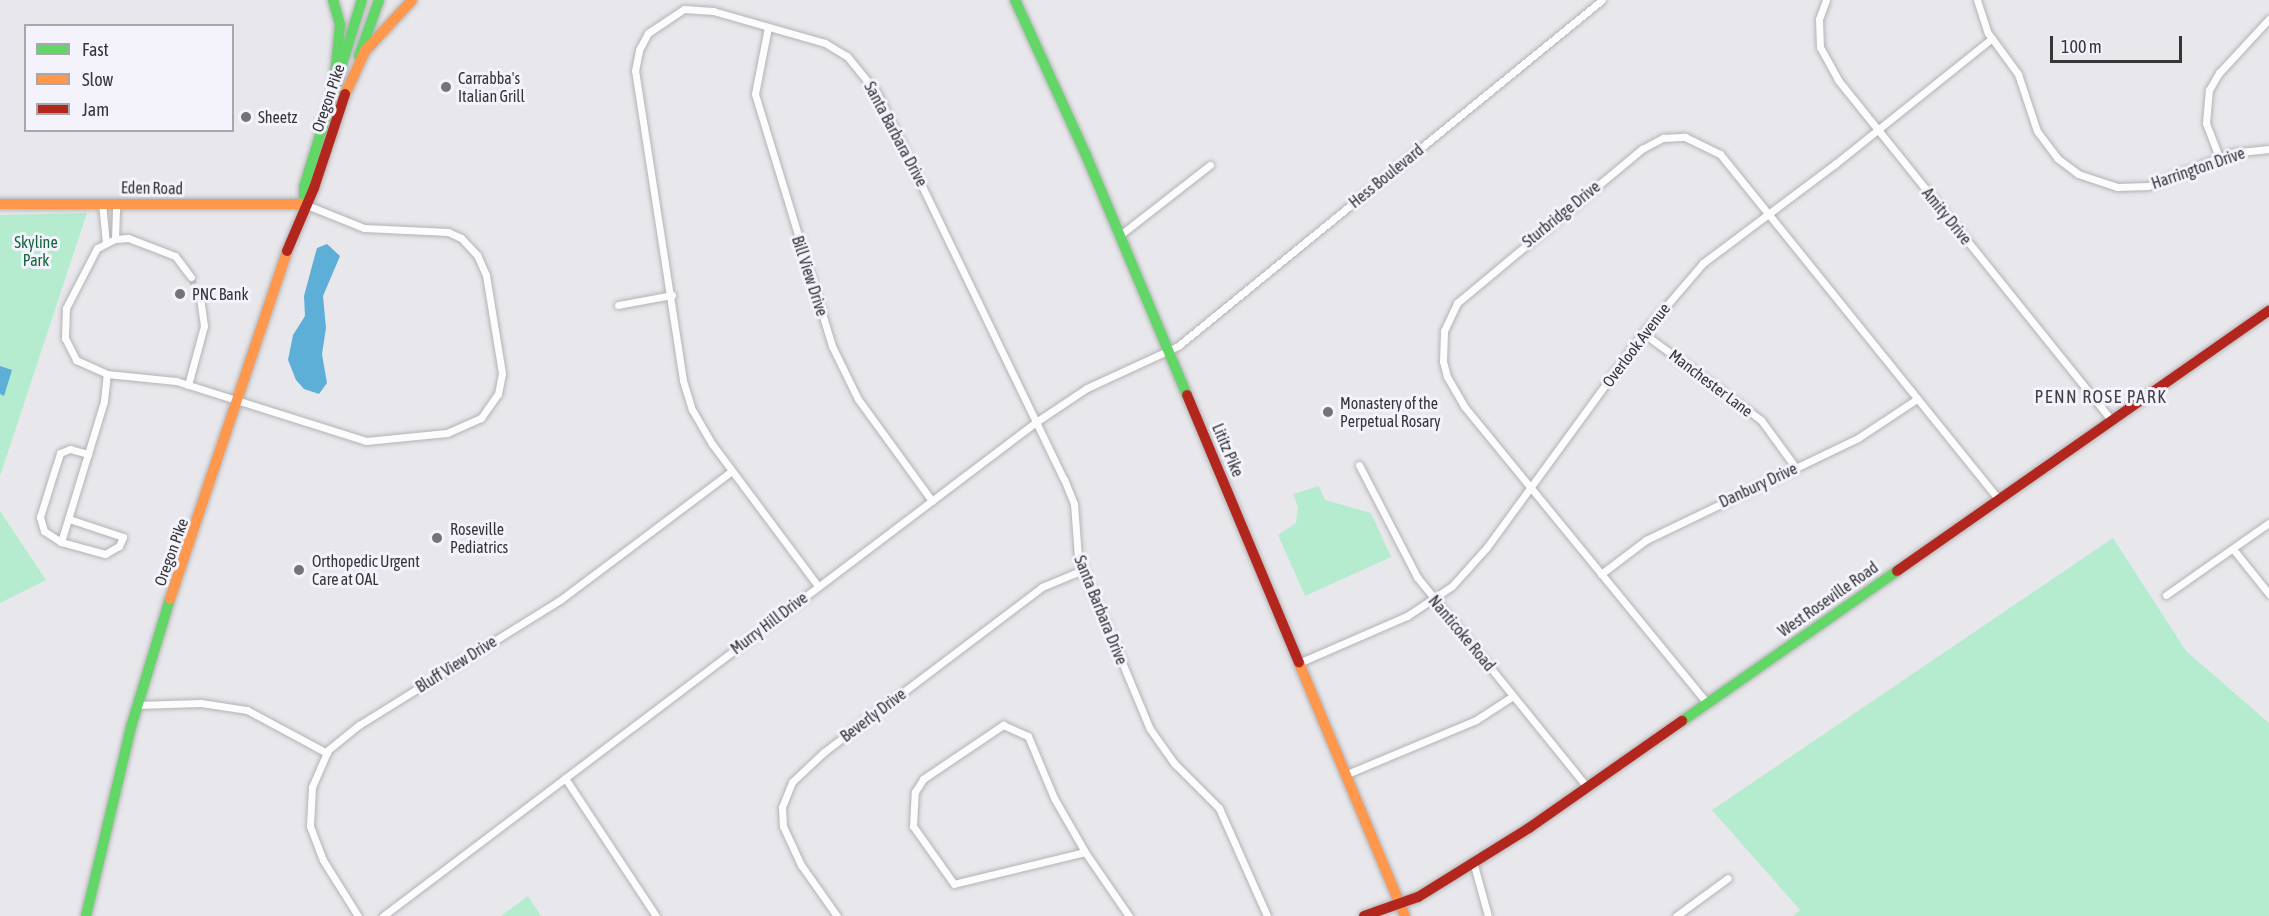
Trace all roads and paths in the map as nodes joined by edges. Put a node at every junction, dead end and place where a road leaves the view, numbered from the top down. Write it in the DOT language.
graph roads {
  1 [pos="333,0"];
  2 [pos="363,0"];
  3 [pos="379,0"];
  4 [pos="412,0"];
  5 [pos="1015,0"];
  6 [pos="1602,0"];
  7 [pos="1826,0"];
  8 [pos="1977,0"];
  9 [pos="2269,19"];
  10 [pos="768,27"];
  11 [pos="1992,38"];
  12 [pos="338,98"];
  13 [pos="1878,130"];
  14 [pos="2269,149"];
  15 [pos="2219,157"];
  16 [pos="1210,165"];
  17 [pos="102,203"];
  18 [pos="116,203"];
  19 [pos="0,204"];
  20 [pos="304,204"];
  21 [pos="1768,212"];
  22 [pos="1120,235"];
  23 [pos="115,239"];
  24 [pos="106,243"];
  25 [pos="191,277"];
  26 [pos="672,295"];
  27 [pos="200,298"];
  28 [pos="618,304"];
  29 [pos="2269,311"];
  30 [pos="1643,333"];
  31 [pos="1169,351"];
  32 [pos="107,374"];
  33 [pos="188,385"];
  34 [pos="1917,399"];
  35 [pos="238,400"];
  36 [pos="2111,420"];
  37 [pos="1036,422"];
  38 [pos="88,454"];
  39 [pos="1359,465"];
  40 [pos="1796,468"];
  41 [pos="732,471"];
  42 [pos="1530,488"];
  43 [pos="1998,498"];
  44 [pos="932,501"];
  45 [pos="69,519"];
  46 [pos="2269,523"];
  47 [pos="61,542"];
  48 [pos="2233,549"];
  49 [pos="1083,570"];
  50 [pos="1601,574"];
  51 [pos="818,586"];
  52 [pos="2269,594"];
  53 [pos="2166,595"];
  54 [pos="1434,599"];
  55 [pos="1301,662"];
  56 [pos="1514,696"];
  57 [pos="1707,703"];
  58 [pos="137,705"];
  59 [pos="327,753"];
  60 [pos="1347,774"];
  61 [pos="565,778"];
  62 [pos="1587,787"];
  63 [pos="1085,852"];
  64 [pos="1474,865"];
  65 [pos="1728,878"];
  66 [pos="1400,902"];
  67 [pos="86,916"];
  68 [pos="358,916"];
  69 [pos="383,916"];
  70 [pos="656,916"];
  71 [pos="837,916"];
  72 [pos="1129,916"];
  73 [pos="1267,916"];
  74 [pos="1364,916"];
  75 [pos="1405,916"];
  76 [pos="1488,916"];
  77 [pos="1676,916"];
  1 -- 12 [label="main road"];
  2 -- 12 [label="main road, Oregon Pike"];
  3 -- 12 [label="main road, Oregon Pike"];
  4 -- 12 [label="main road"];
  5 -- 22 [label="main road, Lititz Pike"];
  6 -- 31 [label="street, Hess Boulevard"];
  7 -- 13 [label="street, Amity Drive"];
  8 -- 11 [label="street"];
  9 -- 15 [label="street"];
  10 -- 26 [label="street, Santa Barbara Drive"];
  10 -- 37 [label="street, Santa Barbara Drive"];
  10 -- 44 [label="street, Bill View Drive"];
  11 -- 13 [label="street, Overlook Avenue"];
  11 -- 15 [label="street, Harrington Drive"];
  12 -- 20 [label="main road, Oregon Pike"];
  13 -- 21 [label="street, Overlook Avenue"];
  13 -- 36 [label="street, Amity Drive"];
  14 -- 15 [label="street, Harrington Drive"];
  16 -- 22 [label="street"];
  17 -- 18 [label="main road, Eden Road"];
  17 -- 19 [label="main road, Eden Road"];
  17 -- 24 [label="street"];
  18 -- 20 [label="main road, Eden Road"];
  18 -- 23 [label="street"];
  20 -- 35 [label="main road, Oregon Pike"];
  20 -- 35 [label="street"];
  21 -- 30 [label="street, Overlook Avenue"];
  21 -- 34 [label="street, Sturbridge Drive"];
  21 -- 42 [label="street, Sturbridge Drive"];
  22 -- 31 [label="main road, Lititz Pike"];
  23 -- 24 [label="street"];
  23 -- 25 [label="street"];
  24 -- 32 [label="street"];
  26 -- 28 [label="street"];
  26 -- 41 [label="street, Santa Barbara Drive"];
  27 -- 33 [label="street"];
  29 -- 36 [label="main road, West Roseville Road"];
  30 -- 40 [label="street, Manchester Lane"];
  30 -- 42 [label="street, Overlook Avenue"];
  31 -- 37 [label="street, Murry Hill Drive"];
  31 -- 55 [label="main road, Lititz Pike"];
  32 -- 33 [label="street"];
  32 -- 38 [label="street"];
  33 -- 35 [label="street"];
  34 -- 40 [label="street, Danbury Drive"];
  34 -- 43 [label="street, Sturbridge Drive"];
  35 -- 58 [label="main road, Oregon Pike"];
  36 -- 43 [label="main road, West Roseville Road"];
  37 -- 44 [label="street, Murry Hill Drive"];
  37 -- 49 [label="street, Santa Barbara Drive"];
  38 -- 45 [label="street"];
  38 -- 47 [label="street"];
  39 -- 54 [label="street, Nanticoke Road"];
  40 -- 50 [label="street, Danbury Drive"];
  41 -- 51 [label="street, Santa Barbara Drive"];
  41 -- 59 [label="street, Bluff View Drive"];
  42 -- 50 [label="street, Sturbridge Drive"];
  42 -- 54 [label="street, Overlook Avenue"];
  43 -- 57 [label="main road, West Roseville Road"];
  44 -- 51 [label="street, Murry Hill Drive"];
  45 -- 47 [label="street"];
  45 -- 47 [label="street"];
  46 -- 48 [label="street"];
  48 -- 52 [label="street"];
  48 -- 53 [label="street"];
  49 -- 71 [label="street, Beverly Drive"];
  49 -- 73 [label="street, Santa Barbara Drive"];
  50 -- 57 [label="street, Sturbridge Drive"];
  51 -- 61 [label="street, Murry Hill Drive"];
  54 -- 55 [label="street, Overlook Avenue"];
  54 -- 56 [label="street, Nanticoke Road"];
  55 -- 60 [label="main road, Lititz Pike"];
  56 -- 60 [label="street"];
  56 -- 62 [label="street, Nanticoke Road"];
  57 -- 62 [label="main road, West Roseville Road"];
  58 -- 59 [label="street"];
  58 -- 67 [label="main road, Oregon Pike"];
  59 -- 68 [label="street, Bluff View Drive"];
  60 -- 66 [label="main road, Lititz Pike"];
  61 -- 69 [label="street, Murry Hill Drive"];
  61 -- 70 [label="street"];
  62 -- 64 [label="main road, West Roseville Road"];
  63 -- 63 [label="street"];
  63 -- 72 [label="street"];
  64 -- 66 [label="main road, West Roseville Road"];
  64 -- 76 [label="street"];
  65 -- 77 [label="street"];
  66 -- 74 [label="main road, West Roseville Road"];
  66 -- 75 [label="main road, Lititz Pike"];
}
